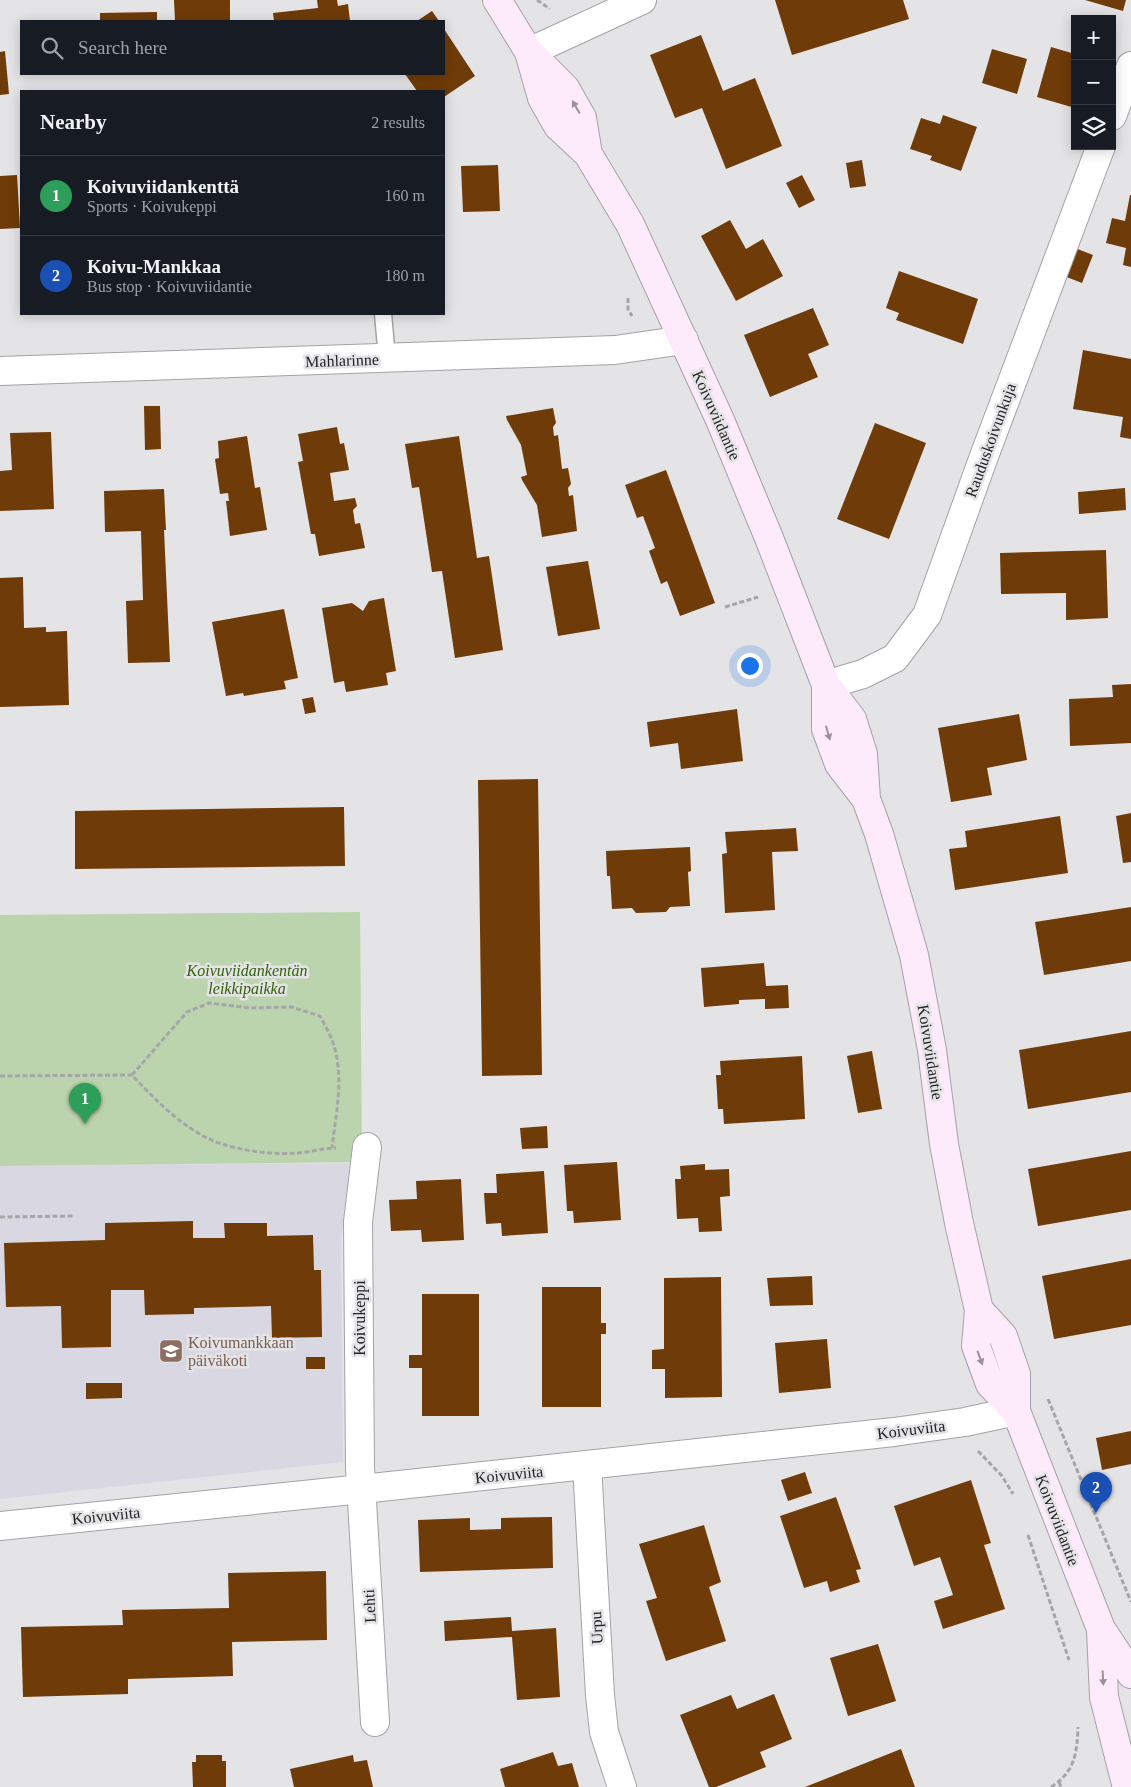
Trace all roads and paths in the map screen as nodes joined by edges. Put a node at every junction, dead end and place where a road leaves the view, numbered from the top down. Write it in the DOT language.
graph roads {
  1 [pos="498,0"];
  2 [pos="642,0"];
  3 [pos="529,52"];
  4 [pos="1131,66"];
  5 [pos="1116,105"];
  6 [pos="1099,150"];
  7 [pos="628,294"];
  8 [pos="383,315"];
  9 [pos="684,340"];
  10 [pos="647,345"];
  11 [pos="387,358"];
  12 [pos="0,371"];
  13 [pos="766,594"];
  14 [pos="725,607"];
  15 [pos="826,685"];
  16 [pos="132,1075"];
  17 [pos="0,1076"];
  18 [pos="367,1147"];
  19 [pos="332,1148"];
  20 [pos="75,1216"];
  21 [pos="0,1217"];
  22 [pos="1016,1411"];
  23 [pos="964,1422"];
  24 [pos="587,1465"];
  25 [pos="362,1489"];
  26 [pos="1016,1500"];
  27 [pos="0,1526"];
  28 [pos="1025,1526"];
  29 [pos="1100,1630"];
  30 [pos="1072,1668"];
  31 [pos="1131,1674"];
  32 [pos="1078,1721"];
  33 [pos="375,1722"];
  34 [pos="1059,1782"];
  35 [pos="1125,1785"];
  36 [pos="622,1787"];
  37 [pos="1051,1787"];
  38 [pos="1061,1787"];
  1 -- 3 [label="street, Koivuviidantie"];
  2 -- 3 [label="street"];
  3 -- 9 [label="street, Koivuviidantie"];
  4 -- 5 [label="street"];
  6 -- 15 [label="street, Rauduskoivunkuja"];
  7 -- 10 [label="path"];
  8 -- 11 [label="lane"];
  9 -- 10 [label="street, Mahlarinne"];
  9 -- 15 [label="street, Koivuviidantie"];
  10 -- 11 [label="street, Mahlarinne"];
  11 -- 12 [label="street, Mahlarinne"];
  13 -- 14 [label="path"];
  15 -- 22 [label="street, Koivuviidantie"];
  16 -- 17 [label="path"];
  16 -- 19 [label="path"];
  16 -- 19 [label="path"];
  18 -- 19 [label="path"];
  18 -- 25 [label="street, Koivukeppi"];
  20 -- 21 [label="path"];
  22 -- 23 [label="street, Koivuviita"];
  22 -- 29 [label="street, Koivuviidantie"];
  23 -- 24 [label="street, Koivuviita"];
  23 -- 26 [label="path"];
  24 -- 25 [label="street, Koivuviita"];
  24 -- 36 [label="street, Urpu"];
  25 -- 27 [label="street, Koivuviita"];
  25 -- 33 [label="street, Lehti"];
  28 -- 30 [label="path"];
  29 -- 31 [label="street, Koivuviidantie"];
  29 -- 35 [label="street, Koivuviidantie, one-way"];
  32 -- 34 [label="path"];
  34 -- 37 [label="path"];
  34 -- 38 [label="path"];
}
